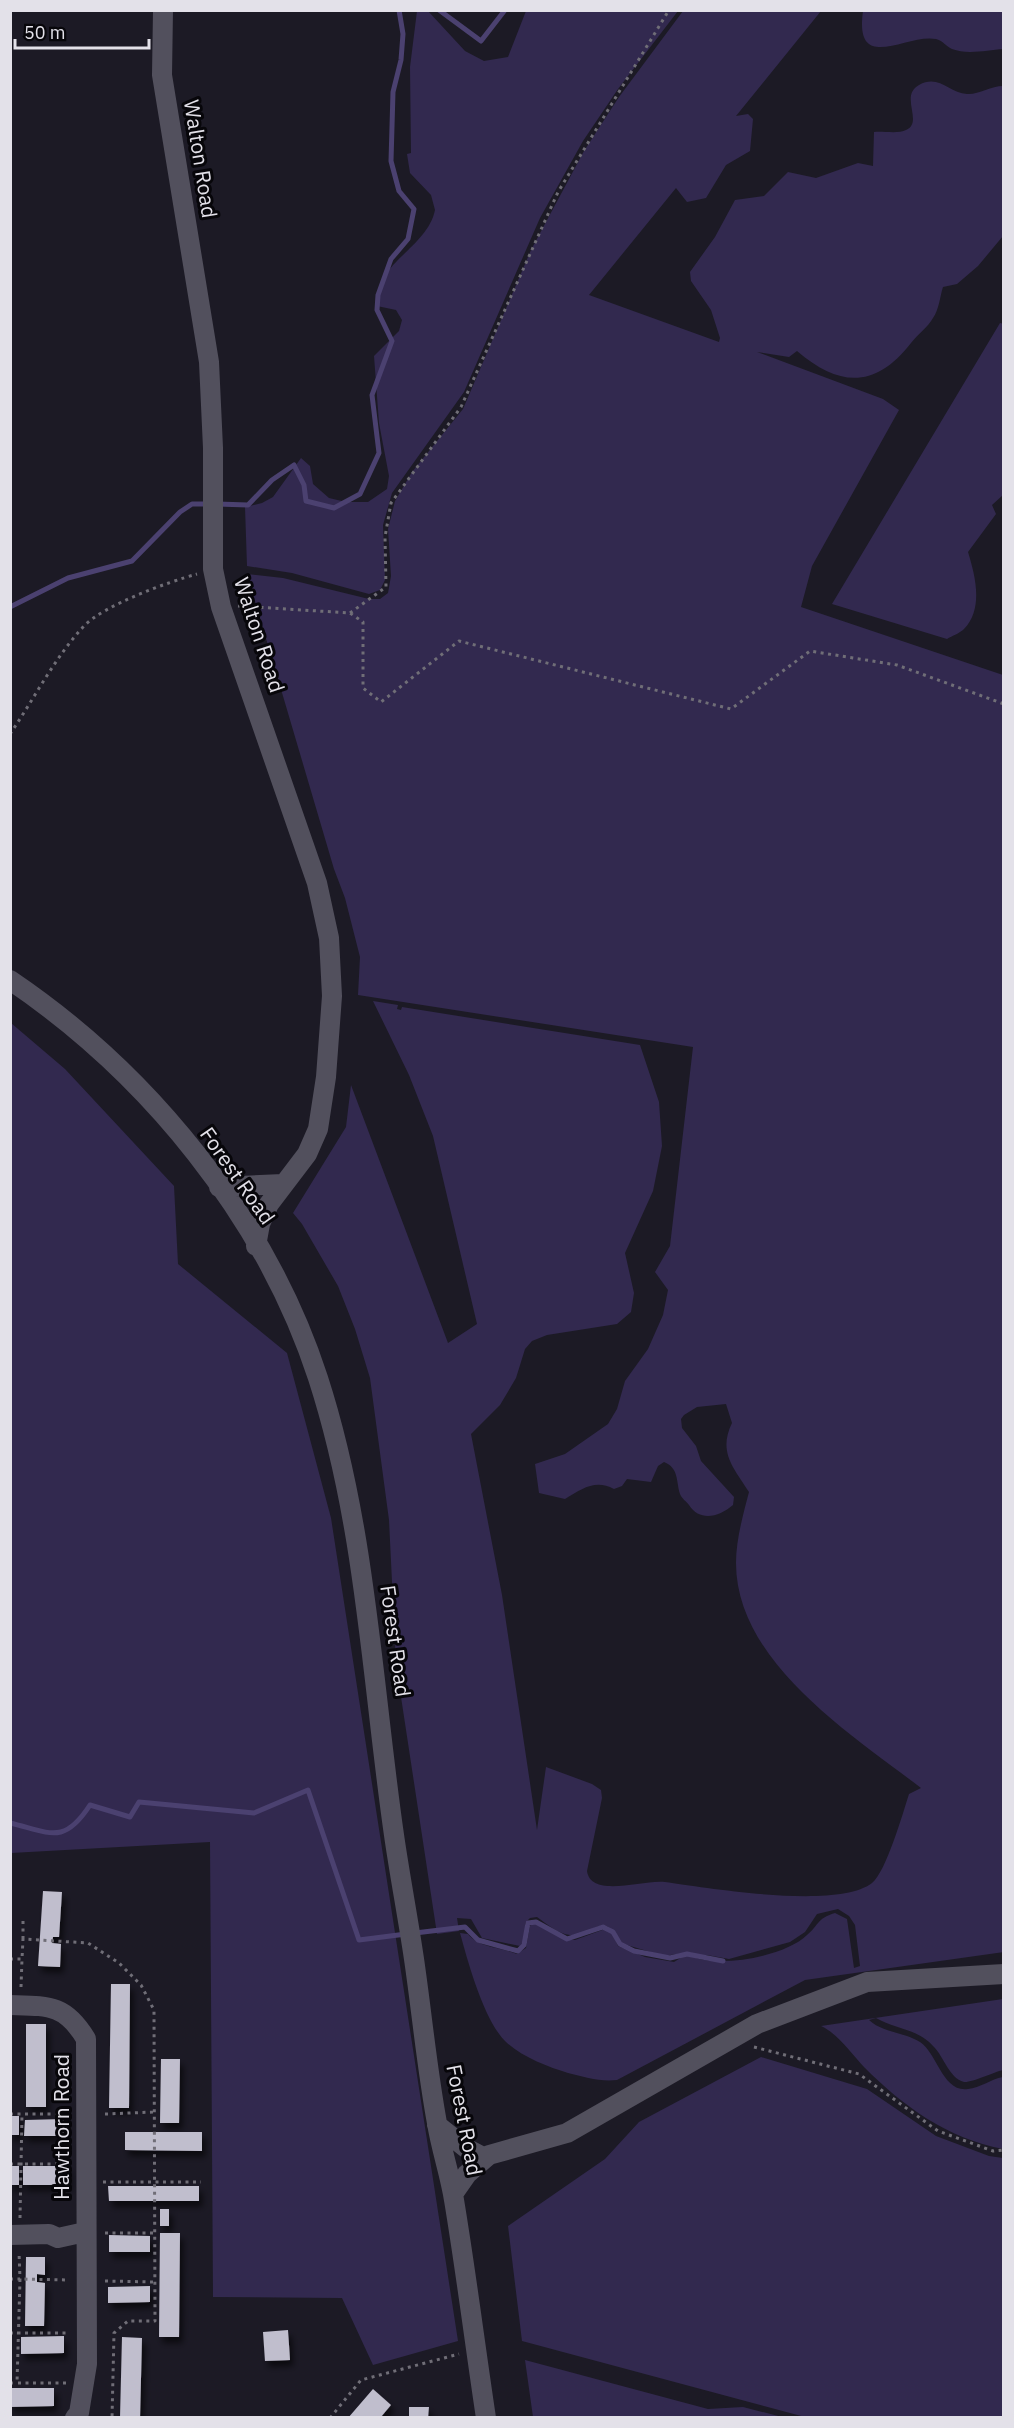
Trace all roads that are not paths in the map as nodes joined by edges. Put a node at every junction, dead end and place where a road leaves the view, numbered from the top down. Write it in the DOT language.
graph roads {
  1 [pos="163,10"];
  2 [pos="10,980"];
  3 [pos="283,1184"];
  4 [pos="219,1187"];
  5 [pos="256,1246"];
  6 [pos="1004,1974"];
  7 [pos="16,2005"];
  8 [pos="437,2125"];
  9 [pos="485,2158"];
  10 [pos="453,2194"];
  11 [pos="85,2232"];
  12 [pos="15,2235"];
  13 [pos="75,2418"];
  14 [pos="486,2418"];
  1 -- 3 [label="street, Walton Road"];
  2 -- 4 [label="street, Forest Road"];
  3 -- 4 [label="street"];
  3 -- 5 [label="street, Walton Road"];
  4 -- 5 [label="street, Forest Road"];
  5 -- 8 [label="street, Forest Road"];
  6 -- 9 [label="street"];
  7 -- 11 [label="street, Hawthorn Road"];
  8 -- 9 [label="street"];
  8 -- 10 [label="street, Forest Road"];
  9 -- 10 [label="street"];
  10 -- 14 [label="street, Forest Road"];
  11 -- 12 [label="street"];
  11 -- 13 [label="street, Hawthorn Road"];
}
